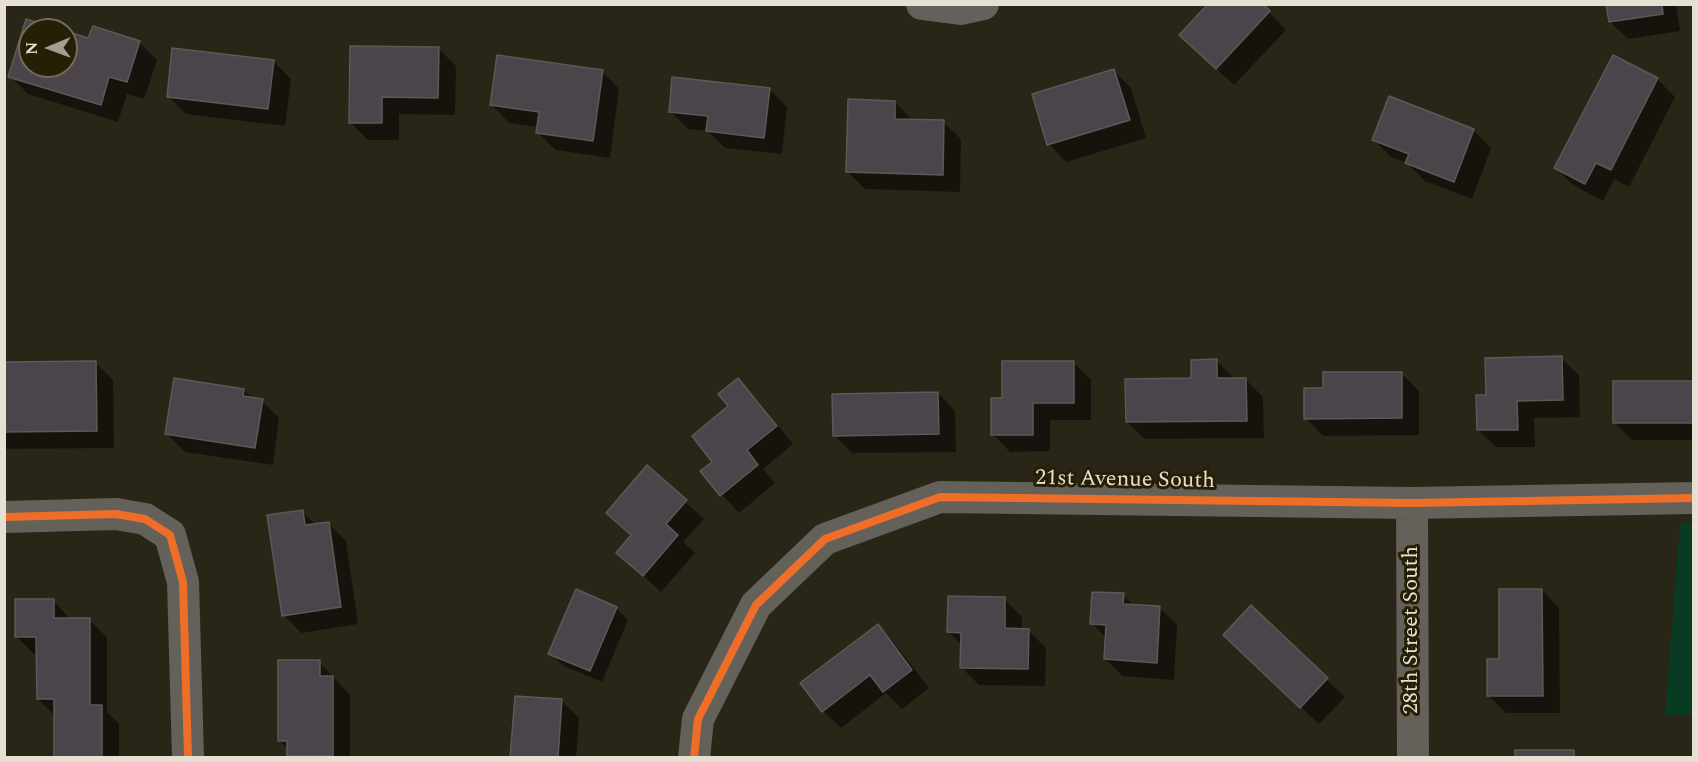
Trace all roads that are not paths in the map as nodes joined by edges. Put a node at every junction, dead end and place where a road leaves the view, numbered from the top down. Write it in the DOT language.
graph roads {
  1 [pos="922,4"];
  2 [pos="983,4"];
  3 [pos="1694,498"];
  4 [pos="1412,502"];
  5 [pos="4,518"];
  6 [pos="188,758"];
  7 [pos="694,758"];
  8 [pos="1413,758"];
  1 -- 2 [label="street"];
  3 -- 4 [label="street, 21st Avenue South"];
  4 -- 7 [label="street, 21st Avenue South"];
  4 -- 8 [label="street, 28th Street South"];
  5 -- 6 [label="street"];
}
